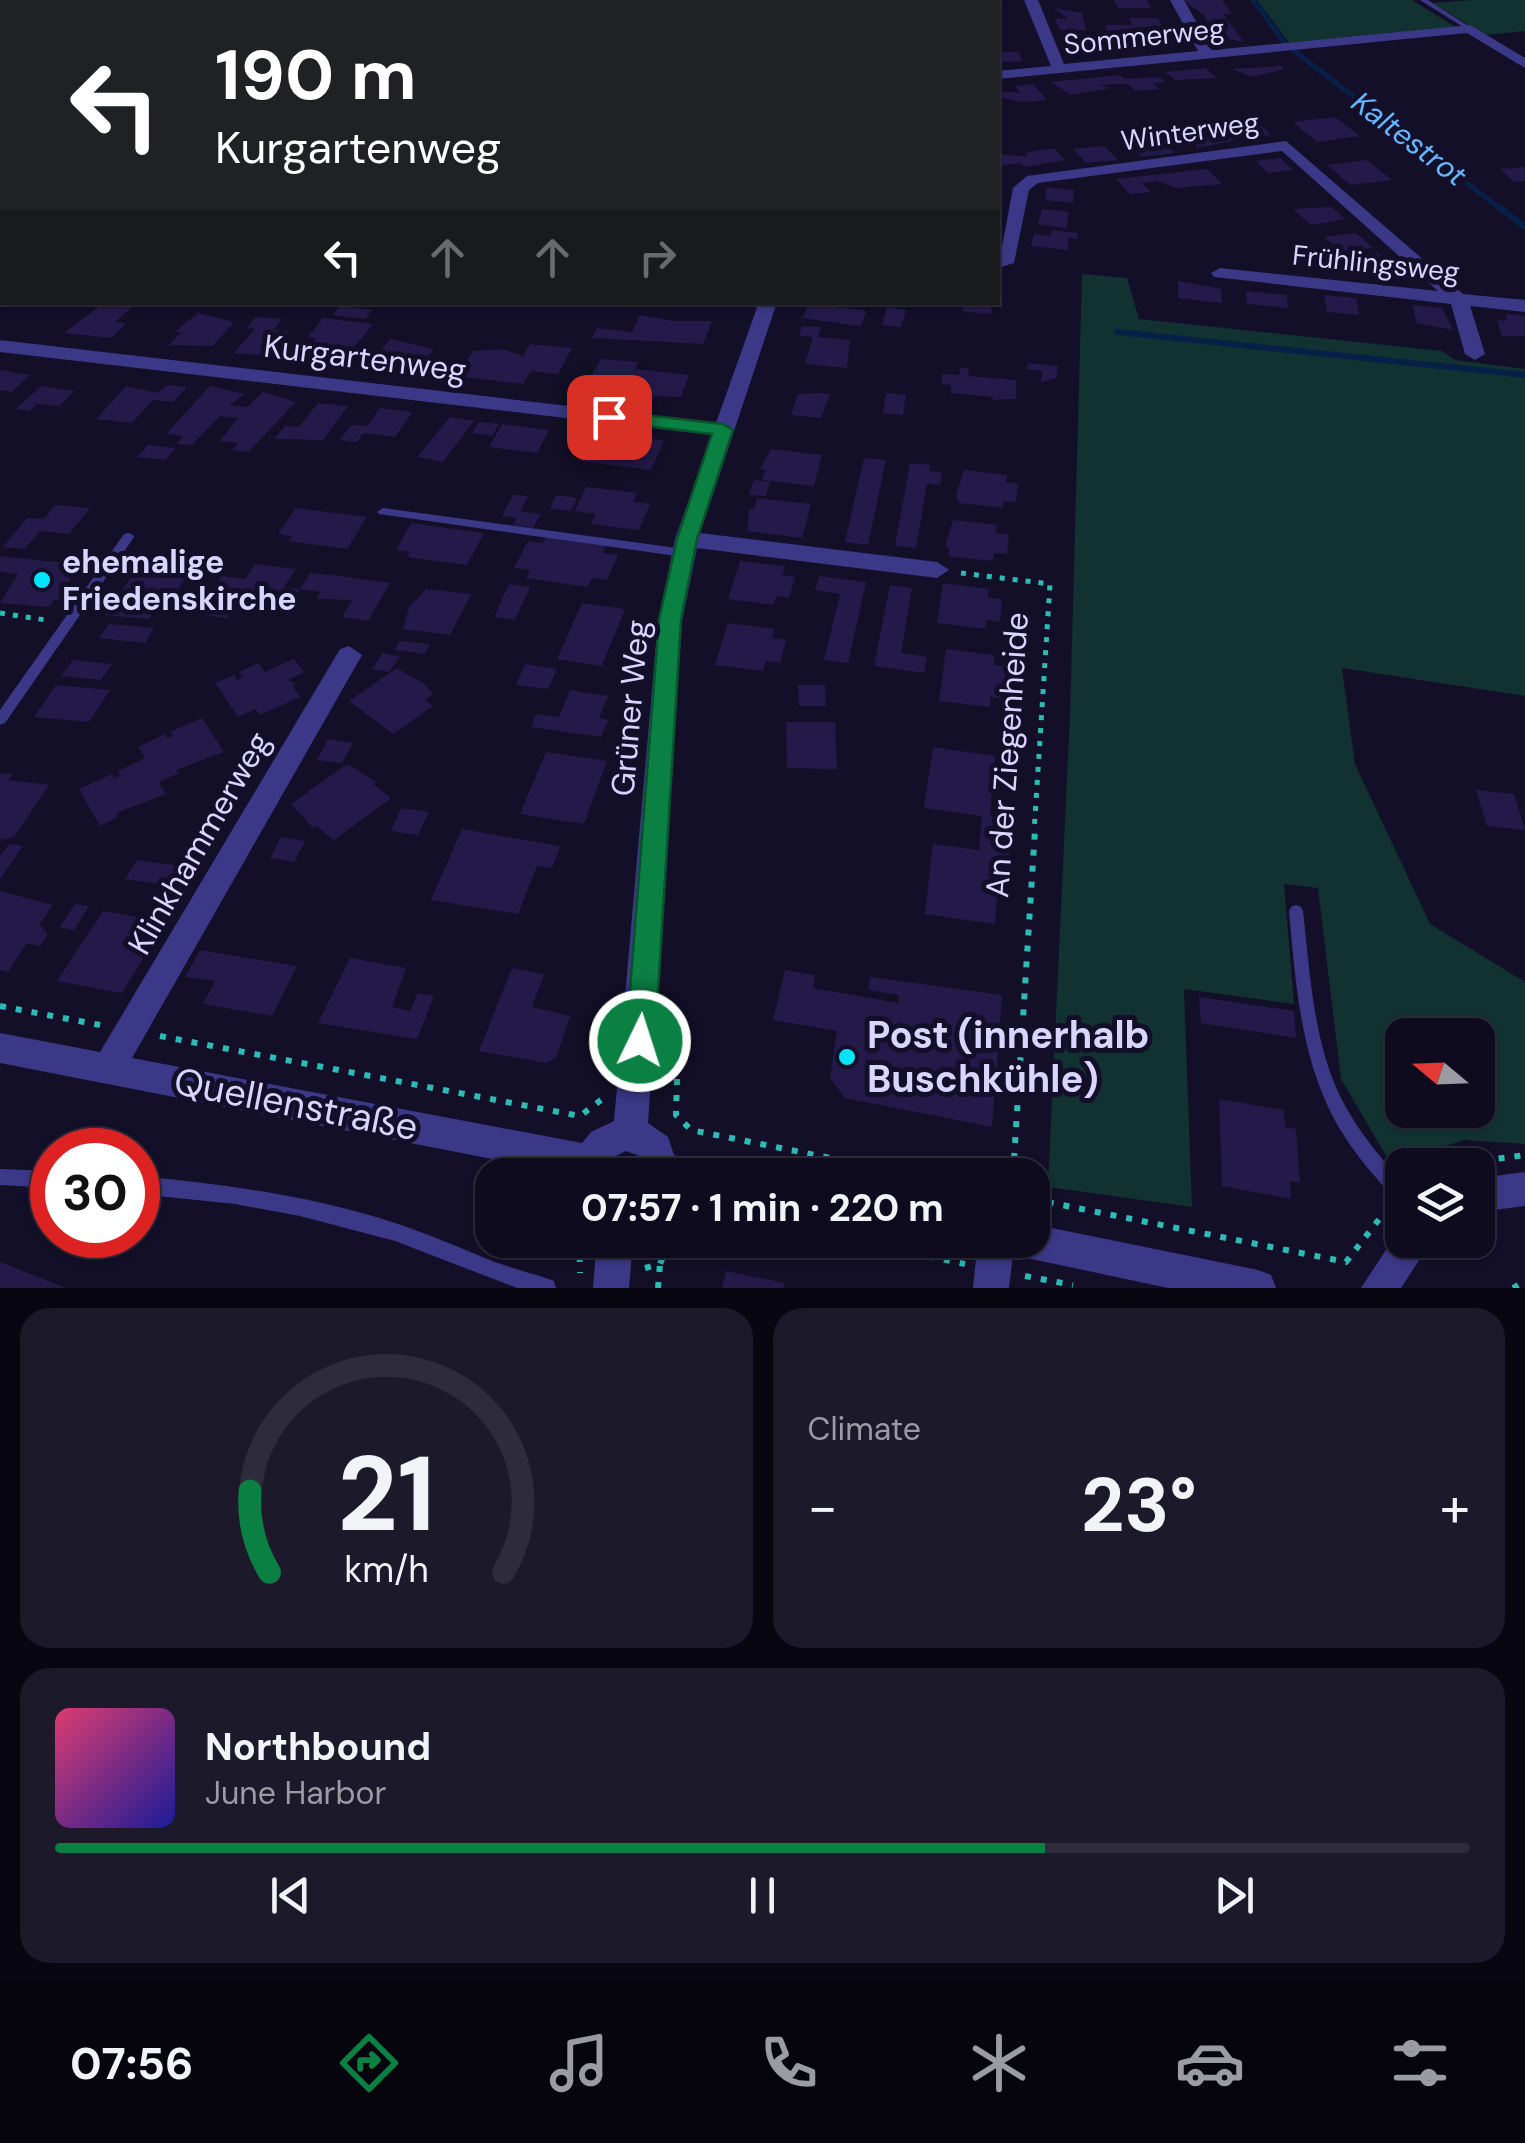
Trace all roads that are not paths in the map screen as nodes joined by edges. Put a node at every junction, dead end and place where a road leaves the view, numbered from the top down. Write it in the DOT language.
graph roads {
  1 [pos="1031,0"];
  2 [pos="1177,0"];
  3 [pos="1423,0"];
  4 [pos="1470,30"];
  5 [pos="1208,54"];
  6 [pos="1525,64"];
  7 [pos="1059,69"];
  8 [pos="1000,75"];
  9 [pos="1000,263"];
  10 [pos="1220,273"];
  11 [pos="1459,300"];
  12 [pos="767,305"];
  13 [pos="1525,306"];
  14 [pos="0,346"];
  15 [pos="1476,354"];
  16 [pos="723,430"];
  17 [pos="383,512"];
  18 [pos="128,537"];
  19 [pos="686,546"];
  20 [pos="938,570"];
  21 [pos="349,654"];
  22 [pos="0,720"];
  23 [pos="1296,910"];
  24 [pos="0,1048"];
  25 [pos="109,1067"];
  26 [pos="630,1133"];
  27 [pos="543,1158"];
  28 [pos="596,1158"];
  29 [pos="661,1158"];
  30 [pos="1385,1174"];
  31 [pos="0,1176"];
  32 [pos="30,1178"];
  33 [pos="160,1187"];
  34 [pos="1525,1189"];
  35 [pos="1495,1193"];
  36 [pos="1050,1246"];
  37 [pos="614,1258"];
  38 [pos="994,1258"];
  39 [pos="1401,1258"];
  40 [pos="547,1288"];
  41 [pos="611,1288"];
  42 [pos="992,1288"];
  43 [pos="1258,1288"];
  44 [pos="1380,1288"];
  1 -- 7 [label="street"];
  2 -- 5 [label="street"];
  3 -- 4 [label="lane"];
  4 -- 5 [label="street, Sommerweg"];
  4 -- 6 [label="street"];
  5 -- 7 [label="street, Sommerweg"];
  7 -- 8 [label="street, Sommerweg"];
  9 -- 11 [label="street, Winterweg"];
  10 -- 11 [label="street, Frühlingsweg"];
  11 -- 13 [label="street, Frühlingsweg"];
  11 -- 15 [label="street"];
  12 -- 16 [label="street, Grüner Weg"];
  14 -- 16 [label="street, Kurgartenweg"];
  16 -- 19 [label="street, Grüner Weg"];
  17 -- 19 [label="lane"];
  18 -- 22 [label="lane"];
  19 -- 20 [label="street"];
  19 -- 26 [label="street, Grüner Weg"];
  21 -- 25 [label="street, Klinkhammerweg"];
  23 -- 30 [label="lane"];
  24 -- 25 [label="street, Quellenstraße"];
  25 -- 27 [label="street, Quellenstraße"];
  26 -- 28 [label="street, Quellenstraße"];
  26 -- 29 [label="street"];
  31 -- 32 [label="lane"];
  33 -- 40 [label="lane"];
  34 -- 35 [label="street"];
  36 -- 43 [label="street"];
  37 -- 41 [label="street"];
  38 -- 42 [label="street"];
  39 -- 44 [label="street"];
}
